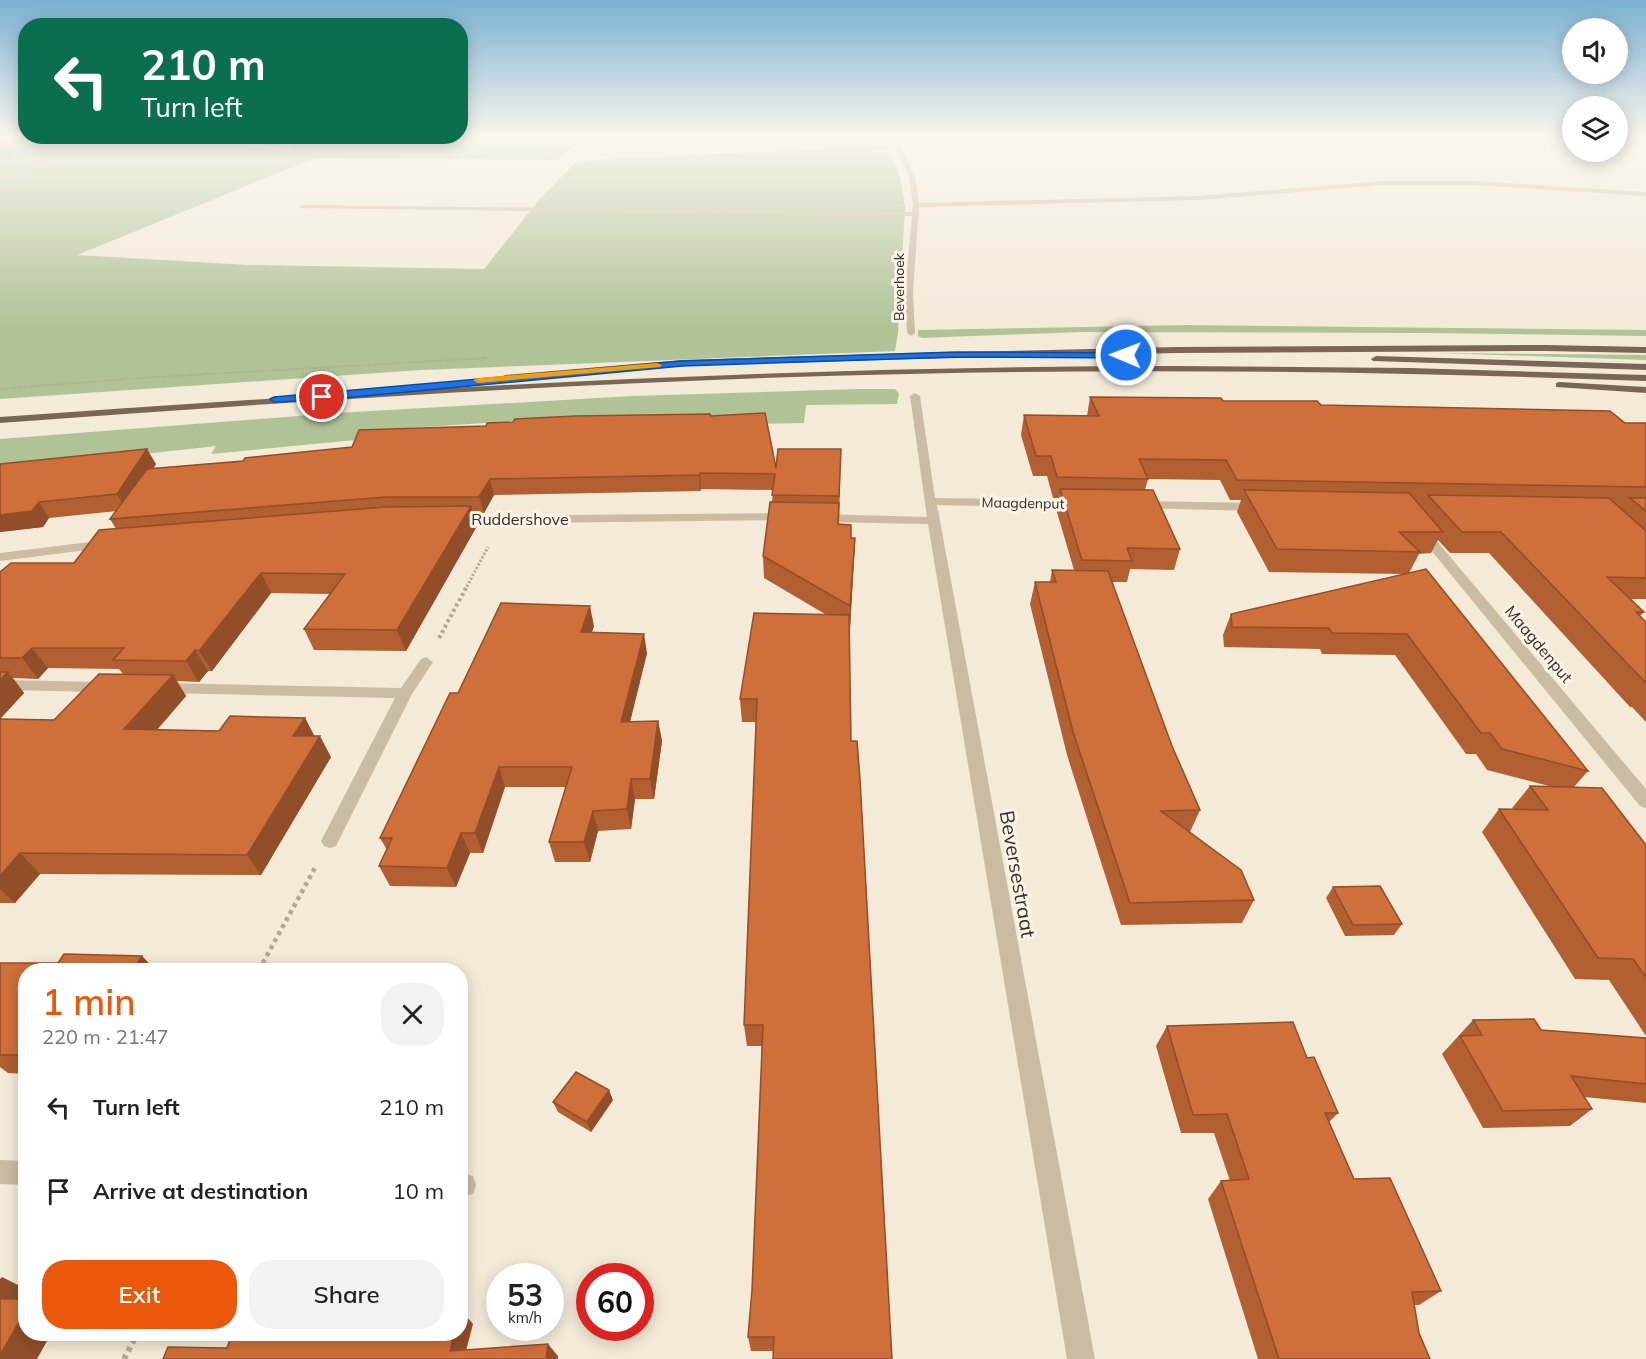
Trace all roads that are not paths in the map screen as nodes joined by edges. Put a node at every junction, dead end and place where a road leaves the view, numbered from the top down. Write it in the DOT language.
graph roads {
  1 [pos="915,200"];
  2 [pos="1101,200"];
  3 [pos="916,205"];
  4 [pos="301,207"];
  5 [pos="916,214"];
  6 [pos="911,333"];
  7 [pos="1646,350"];
  8 [pos="1036,354"];
  9 [pos="1646,367"];
  10 [pos="1310,371"];
  11 [pos="1646,378"];
  12 [pos="1646,390"];
  13 [pos="915,396"];
  14 [pos="274,399"];
  15 [pos="0,420"];
  16 [pos="930,501"];
  17 [pos="1096,504"];
  18 [pos="1131,505"];
  19 [pos="1274,507"];
  20 [pos="1412,519"];
  21 [pos="437,520"];
  22 [pos="934,521"];
  23 [pos="123,542"];
  24 [pos="0,557"];
  25 [pos="426,662"];
  26 [pos="0,685"];
  27 [pos="119,687"];
  28 [pos="143,688"];
  29 [pos="405,693"];
  30 [pos="1646,801"];
  31 [pos="330,840"];
  32 [pos="0,1172"];
  33 [pos="18,1173"];
  34 [pos="1081,1359"];
  1 -- 3 [label="street, Beverhoek"];
  2 -- 3 [label="street"];
  3 -- 5 [label="street, Beverhoek"];
  4 -- 5 [label="street"];
  5 -- 6 [label="street, Beverhoek"];
  7 -- 8 [label="main road"];
  8 -- 9 [label="main road"];
  8 -- 14 [label="main road"];
  10 -- 11 [label="main road"];
  10 -- 12 [label="main road"];
  10 -- 14 [label="main road"];
  13 -- 16 [label="street, Beversestraat"];
  14 -- 15 [label="main road"];
  16 -- 17 [label="street, Maagdenput"];
  16 -- 22 [label="street, Beversestraat"];
  18 -- 19 [label="street"];
  20 -- 30 [label="street, Maagdenput"];
  21 -- 22 [label="street, Ruddershove"];
  22 -- 34 [label="street, Beversestraat"];
  23 -- 24 [label="street"];
  25 -- 29 [label="street"];
  26 -- 27 [label="street"];
  28 -- 29 [label="street"];
  29 -- 31 [label="street"];
  32 -- 33 [label="street"];
}
